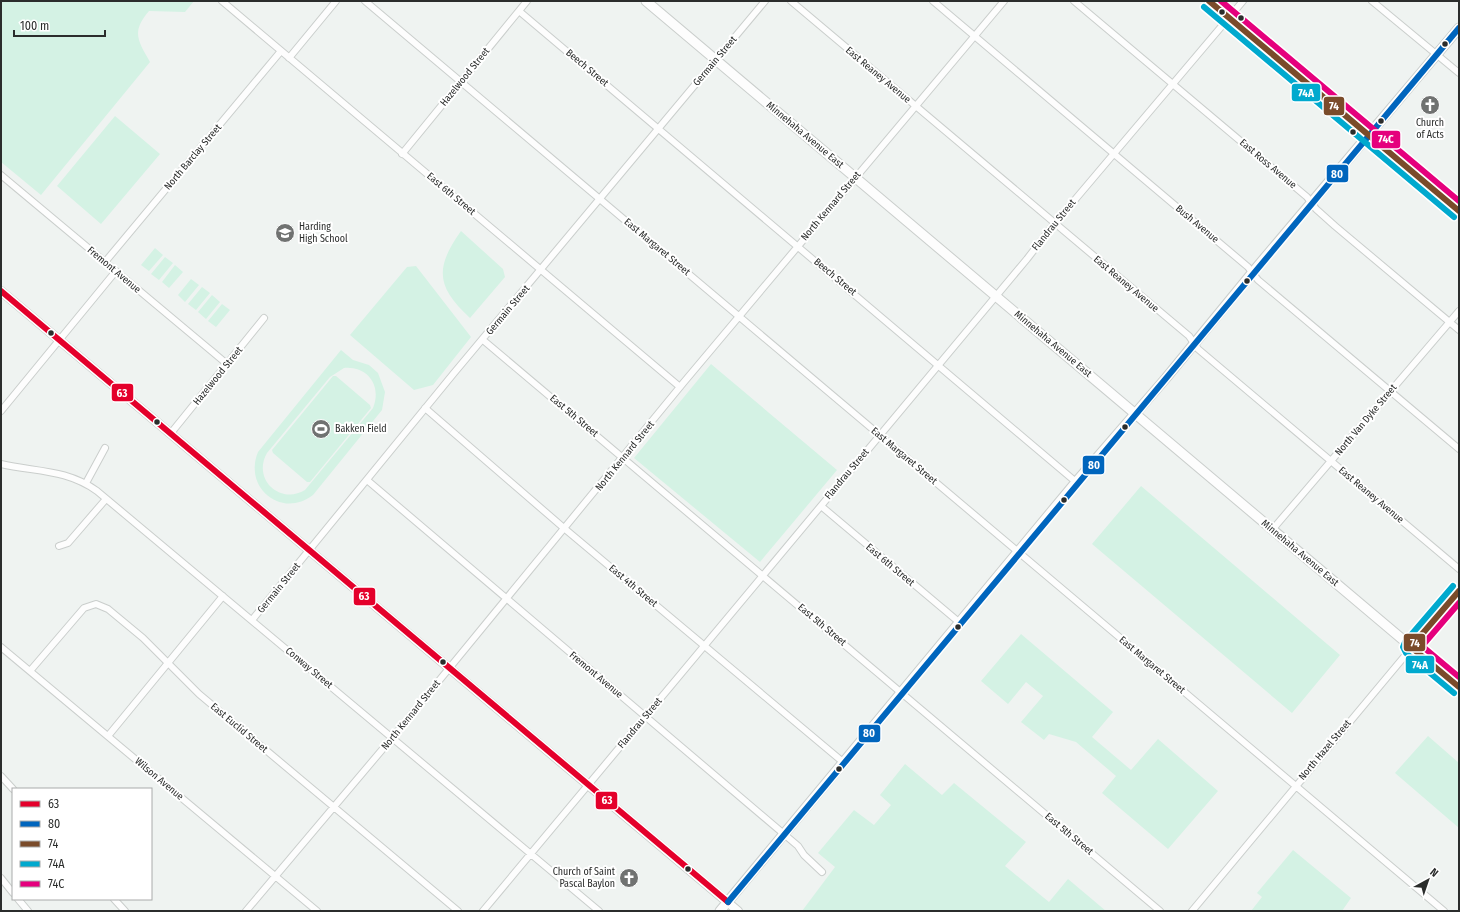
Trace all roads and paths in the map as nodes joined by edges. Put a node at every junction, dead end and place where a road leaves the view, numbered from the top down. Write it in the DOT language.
graph roads {
  1 [pos="222,1"];
  2 [pos="336,1"];
  3 [pos="365,1"];
  4 [pos="527,1"];
  5 [pos="646,1"];
  6 [pos="765,1"];
  7 [pos="791,1"];
  8 [pos="933,1"];
  9 [pos="1004,1"];
  10 [pos="1074,1"];
  11 [pos="1210,1"];
  12 [pos="1242,1"];
  13 [pos="1372,1"];
  14 [pos="519,11"];
  15 [pos="1229,18"];
  16 [pos="1459,28"];
  17 [pos="974,36"];
  18 [pos="281,51"];
  19 [pos="1436,55"];
  20 [pos="289,58"];
  21 [pos="715,59"];
  22 [pos="1459,73"];
  23 [pos="461,82"];
  24 [pos="1173,84"];
  25 [pos="915,106"];
  26 [pos="658,128"];
  27 [pos="1368,134"];
  28 [pos="1113,153"];
  29 [pos="402,154"];
  30 [pos="2,178"];
  31 [pos="855,178"];
  32 [pos="599,199"];
  33 [pos="1311,203"];
  34 [pos="1459,211"];
  35 [pos="1055,223"];
  36 [pos="798,246"];
  37 [pos="105,262"];
  38 [pos="541,270"];
  39 [pos="116,271"];
  40 [pos="1252,272"];
  41 [pos="1,291"];
  42 [pos="996,297"];
  43 [pos="1459,311"];
  44 [pos="740,317"];
  45 [pos="264,318"];
  46 [pos="1450,322"];
  47 [pos="1459,330"];
  48 [pos="58,339"];
  49 [pos="483,340"];
  50 [pos="1194,343"];
  51 [pos="228,364"];
  52 [pos="939,365"];
  53 [pos="680,388"];
  54 [pos="1391,391"];
  55 [pos="426,408"];
  56 [pos="1,411"];
  57 [pos="1134,414"];
  58 [pos="170,433"];
  59 [pos="879,436"];
  60 [pos="104,448"];
  61 [pos="1459,450"];
  62 [pos="623,458"];
  63 [pos="1331,461"];
  64 [pos="1,464"];
  65 [pos="367,480"];
  66 [pos="1076,482"];
  67 [pos="86,483"];
  68 [pos="106,499"];
  69 [pos="821,506"];
  70 [pos="565,528"];
  71 [pos="1272,530"];
  72 [pos="59,546"];
  73 [pos="309,550"];
  74 [pos="1018,552"];
  75 [pos="1459,569"];
  76 [pos="763,576"];
  77 [pos="1459,591"];
  78 [pos="223,596"];
  79 [pos="506,599"];
  80 [pos="252,620"];
  81 [pos="960,623"];
  82 [pos="704,646"];
  83 [pos="1,647"];
  84 [pos="1411,647"];
  85 [pos="167,662"];
  86 [pos="450,667"];
  87 [pos="30,671"];
  88 [pos="1459,687"];
  89 [pos="902,693"];
  90 [pos="645,717"];
  91 [pos="108,736"];
  92 [pos="392,738"];
  93 [pos="843,762"];
  94 [pos="1,776"];
  95 [pos="588,785"];
  96 [pos="1295,786"];
  97 [pos="12,788"];
  98 [pos="334,807"];
  99 [pos="784,835"];
  100 [pos="531,854"];
  101 [pos="822,872"];
  102 [pos="275,876"];
  103 [pos="1,878"];
  104 [pos="12,892"];
  105 [pos="19,900"];
  106 [pos="115,900"];
  107 [pos="728,902"];
  108 [pos="28,911"];
  109 [pos="125,911"];
  110 [pos="246,911"];
  111 [pos="317,911"];
  112 [pos="458,911"];
  113 [pos="483,911"];
  114 [pos="599,911"];
  115 [pos="720,911"];
  116 [pos="738,911"];
  117 [pos="1160,911"];
  118 [pos="1192,911"];
  119 [pos="1444,911"];
  1 -- 18 [label="street, East 6th Street"];
  2 -- 20 [label="street"];
  3 -- 23 [label="street, East Margaret Street"];
  4 -- 14 [label="street, Hazelwood Street"];
  5 -- 21 [label="main road, Minnehaha Avenue East"];
  6 -- 21 [label="street, Germain Street"];
  7 -- 25 [label="street, East Reaney Avenue"];
  8 -- 17 [label="street, Bush Avenue"];
  9 -- 17 [label="street, North Kennard Street"];
  10 -- 24 [label="street, East Ross Avenue"];
  11 -- 15 [label="street"];
  12 -- 15 [label="street, Flandrau Street"];
  13 -- 19 [label="street"];
  14 -- 23 [label="street, Hazelwood Street"];
  14 -- 26 [label="street, Beech Street"];
  15 -- 24 [label="street, Flandrau Street"];
  15 -- 27 [label="street"];
  16 -- 19 [label="main road"];
  17 -- 25 [label="street, North Kennard Street"];
  17 -- 28 [label="street, Bush Avenue"];
  18 -- 20 [label="street, East 6th Street"];
  18 -- 37 [label="street, North Barclay Street"];
  19 -- 22 [label="street"];
  19 -- 27 [label="main road"];
  20 -- 29 [label="street, East 6th Street"];
  21 -- 26 [label="street, Germain Street"];
  21 -- 31 [label="main road, Minnehaha Avenue East"];
  23 -- 29 [label="street, Hazelwood Street"];
  23 -- 32 [label="street, East Margaret Street"];
  24 -- 28 [label="street, Flandrau Street"];
  24 -- 33 [label="street, East Ross Avenue"];
  25 -- 31 [label="street, North Kennard Street"];
  25 -- 35 [label="street, East Reaney Avenue"];
  26 -- 32 [label="street, Germain Street"];
  26 -- 36 [label="street, Beech Street"];
  27 -- 33 [label="main road"];
  27 -- 34 [label="street"];
  28 -- 35 [label="street, Flandrau Street"];
  28 -- 40 [label="street, Bush Avenue"];
  29 -- 38 [label="street, East 6th Street"];
  30 -- 37 [label="street, Fremont Avenue"];
  31 -- 36 [label="street, North Kennard Street"];
  31 -- 42 [label="main road, Minnehaha Avenue East"];
  32 -- 38 [label="street, Germain Street"];
  32 -- 44 [label="street, East Margaret Street"];
  33 -- 40 [label="main road"];
  33 -- 46 [label="street, East Ross Avenue"];
  35 -- 42 [label="street, Flandrau Street"];
  35 -- 50 [label="street, East Reaney Avenue"];
  36 -- 44 [label="street, North Kennard Street"];
  36 -- 52 [label="street, Beech Street"];
  37 -- 39 [label="street, Fremont Avenue"];
  38 -- 49 [label="street, Germain Street"];
  38 -- 53 [label="street, East 6th Street"];
  39 -- 48 [label="street"];
  39 -- 51 [label="street, Fremont Avenue"];
  40 -- 50 [label="main road"];
  40 -- 54 [label="street, Bush Avenue"];
  41 -- 48 [label="street"];
  42 -- 52 [label="street, Flandrau Street"];
  42 -- 57 [label="main road, Minnehaha Avenue East"];
  43 -- 46 [label="street, North Van Dyke Street"];
  44 -- 53 [label="street, North Kennard Street"];
  44 -- 59 [label="street, East Margaret Street"];
  45 -- 51 [label="street, Hazelwood Street"];
  46 -- 47 [label="street, East Ross Avenue"];
  46 -- 54 [label="street, North Van Dyke Street"];
  48 -- 56 [label="street"];
  48 -- 58 [label="street"];
  49 -- 55 [label="street, Germain Street"];
  49 -- 62 [label="street, East 5th Street"];
  50 -- 57 [label="main road"];
  50 -- 63 [label="street, East Reaney Avenue"];
  51 -- 58 [label="street, Hazelwood Street"];
  52 -- 59 [label="street, Flandrau Street"];
  52 -- 66 [label="street, Beech Street"];
  53 -- 62 [label="street, North Kennard Street"];
  54 -- 61 [label="street, Bush Avenue"];
  54 -- 63 [label="street, North Van Dyke Street"];
  55 -- 65 [label="street, Germain Street"];
  55 -- 70 [label="street, East 4th Street"];
  57 -- 66 [label="main road"];
  57 -- 71 [label="main road, Minnehaha Avenue East"];
  58 -- 73 [label="street"];
  59 -- 69 [label="street, Flandrau Street"];
  59 -- 74 [label="street, East Margaret Street"];
  60 -- 67 [label="street"];
  62 -- 70 [label="street, North Kennard Street"];
  62 -- 76 [label="street, East 5th Street"];
  63 -- 71 [label="street, North Van Dyke Street"];
  63 -- 75 [label="street, East Reaney Avenue"];
  64 -- 67 [label="street, Conway Street"];
  65 -- 73 [label="street, Germain Street"];
  65 -- 79 [label="street, Fremont Avenue"];
  66 -- 74 [label="main road"];
  67 -- 68 [label="street, Conway Street"];
  68 -- 72 [label="street"];
  68 -- 78 [label="street, Conway Street"];
  69 -- 76 [label="street, Flandrau Street"];
  69 -- 81 [label="street, East 6th Street"];
  70 -- 79 [label="street, North Kennard Street"];
  70 -- 82 [label="street, East 4th Street"];
  71 -- 84 [label="main road, Minnehaha Avenue East"];
  73 -- 80 [label="street, Germain Street"];
  73 -- 86 [label="street"];
  74 -- 81 [label="main road"];
  74 -- 96 [label="street, East Margaret Street"];
  76 -- 82 [label="street, Flandrau Street"];
  76 -- 89 [label="street, East 5th Street"];
  77 -- 84 [label="street, North Hazel Street"];
  78 -- 80 [label="street, Conway Street"];
  78 -- 85 [label="street"];
  79 -- 86 [label="street, North Kennard Street"];
  79 -- 90 [label="street, Fremont Avenue"];
  80 -- 92 [label="street, Conway Street"];
  81 -- 89 [label="main road"];
  82 -- 90 [label="street, Flandrau Street"];
  82 -- 93 [label="street, East 4th Street"];
  83 -- 87 [label="street, Wilson Avenue"];
  84 -- 88 [label="main road, Minnehaha Avenue East"];
  84 -- 96 [label="street, North Hazel Street"];
  85 -- 87 [label="street, East Euclid Street"];
  85 -- 91 [label="street"];
  85 -- 98 [label="street, East Euclid Street"];
  86 -- 92 [label="street, North Kennard Street"];
  86 -- 95 [label="street"];
  87 -- 91 [label="street, Wilson Avenue"];
  89 -- 93 [label="main road"];
  89 -- 117 [label="street, East 5th Street"];
  90 -- 95 [label="street, Flandrau Street"];
  90 -- 99 [label="street, Fremont Avenue"];
  91 -- 102 [label="street, Wilson Avenue"];
  92 -- 98 [label="street, North Kennard Street"];
  92 -- 100 [label="street, Conway Street"];
  93 -- 99 [label="main road"];
  94 -- 97 [label="street"];
  95 -- 100 [label="street, Flandrau Street"];
  95 -- 107 [label="street"];
  96 -- 118 [label="street, North Hazel Street"];
  96 -- 119 [label="street, East Margaret Street"];
  98 -- 102 [label="street, North Kennard Street"];
  98 -- 112 [label="street, East Euclid Street"];
  99 -- 101 [label="street, Fremont Avenue"];
  99 -- 107 [label="main road"];
  100 -- 113 [label="street, Flandrau Street"];
  100 -- 114 [label="street, Conway Street"];
  102 -- 110 [label="street, North Kennard Street"];
  102 -- 111 [label="street, Wilson Avenue"];
  103 -- 104 [label="street"];
  105 -- 108 [label="street"];
  106 -- 109 [label="street"];
  107 -- 115 [label="main road"];
  107 -- 116 [label="street"];
}
